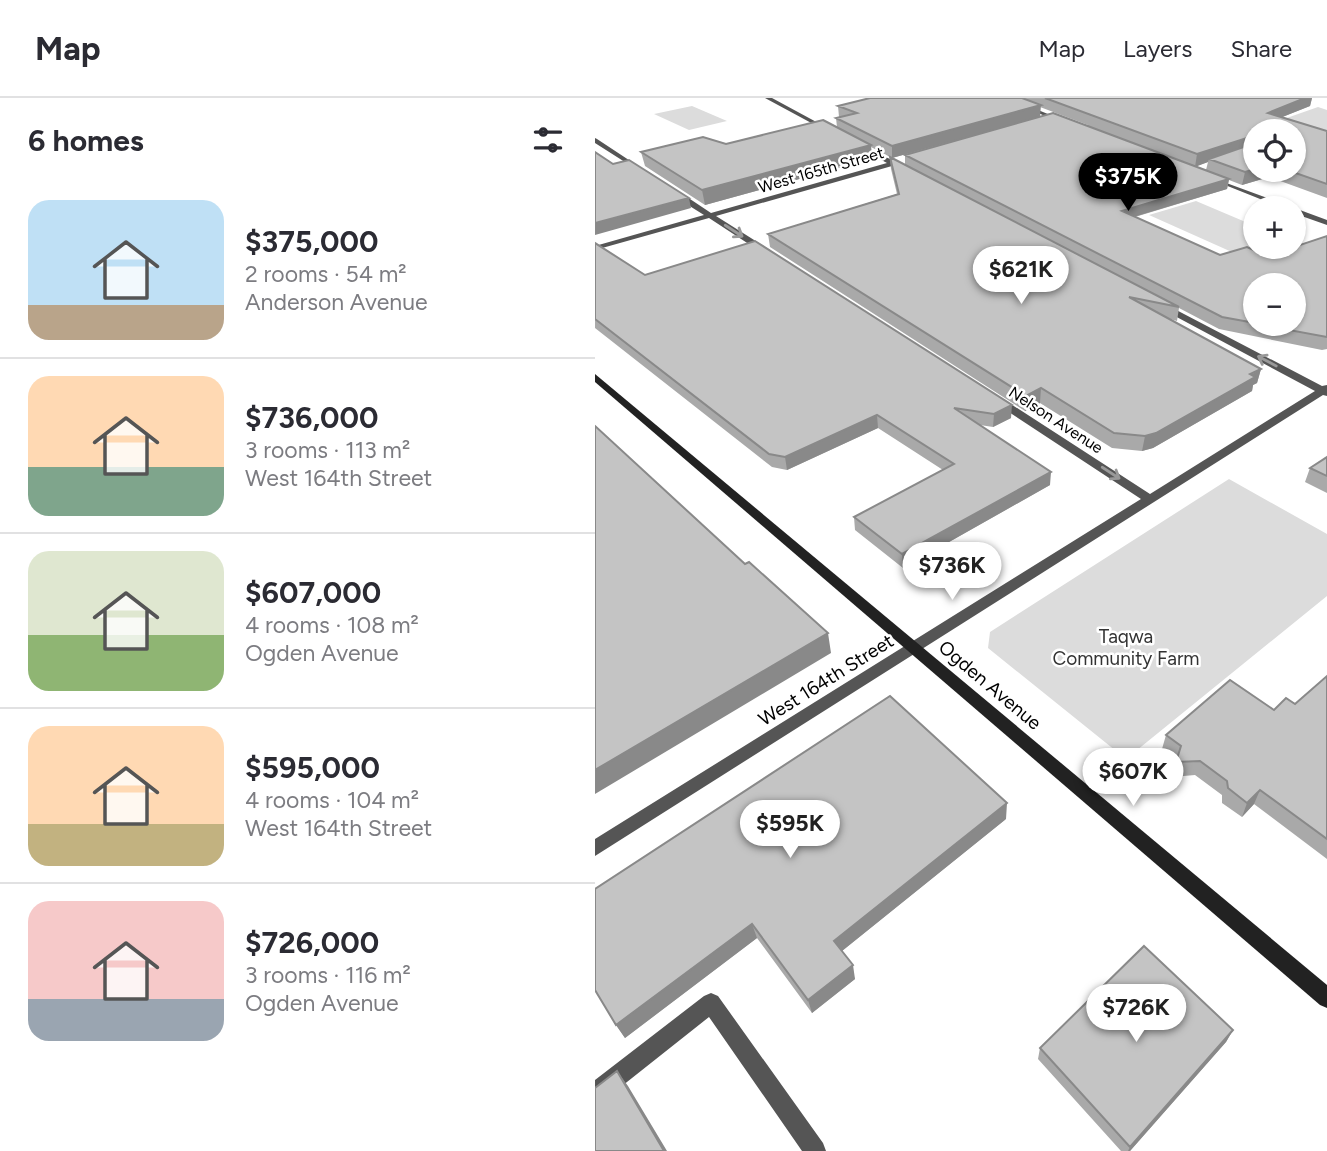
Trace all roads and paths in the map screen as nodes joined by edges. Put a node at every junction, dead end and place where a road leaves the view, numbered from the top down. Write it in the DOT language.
graph roads {
  1 [pos="768,98"];
  2 [pos="1004,98"];
  3 [pos="1054,117"];
  4 [pos="1042,121"];
  5 [pos="1066,122"];
  6 [pos="836,134"];
  7 [pos="595,140"];
  8 [pos="847,140"];
  9 [pos="905,160"];
  10 [pos="892,164"];
  11 [pos="1205,176"];
  12 [pos="917,177"];
  13 [pos="653,178"];
  14 [pos="664,185"];
  15 [pos="1257,196"];
  16 [pos="1306,215"];
  17 [pos="710,216"];
  18 [pos="1327,223"];
  19 [pos="595,248"];
  20 [pos="780,260"];
  21 [pos="1151,300"];
  22 [pos="595,377"];
  23 [pos="1325,390"];
  24 [pos="989,395"];
  25 [pos="1148,498"];
  26 [pos="913,648"];
  27 [pos="595,848"];
  28 [pos="1327,998"];
  29 [pos="595,1093"];
  30 [pos="815,1151"];
  1 -- 6 [label="street"];
  2 -- 3 [label="street"];
  3 -- 4 [label="street"];
  3 -- 5 [label="street"];
  7 -- 13 [label="street"];
  8 -- 10 [label="street"];
  9 -- 10 [label="street, West 165th Street"];
  10 -- 12 [label="street"];
  10 -- 17 [label="street, West 165th Street"];
  11 -- 15 [label="street"];
  14 -- 17 [label="street"];
  16 -- 18 [label="street"];
  17 -- 19 [label="street, West 165th Street"];
  17 -- 20 [label="street, one-way"];
  23 -- 21 [label="street, one-way"];
  22 -- 26 [label="street, Ogden Avenue"];
  23 -- 25 [label="street, West 164th Street"];
  24 -- 25 [label="street, Nelson Avenue, one-way"];
  25 -- 26 [label="street, West 164th Street"];
  26 -- 27 [label="street, West 164th Street"];
  26 -- 28 [label="street, Ogden Avenue"];
  29 -- 30 [label="street"];
}
